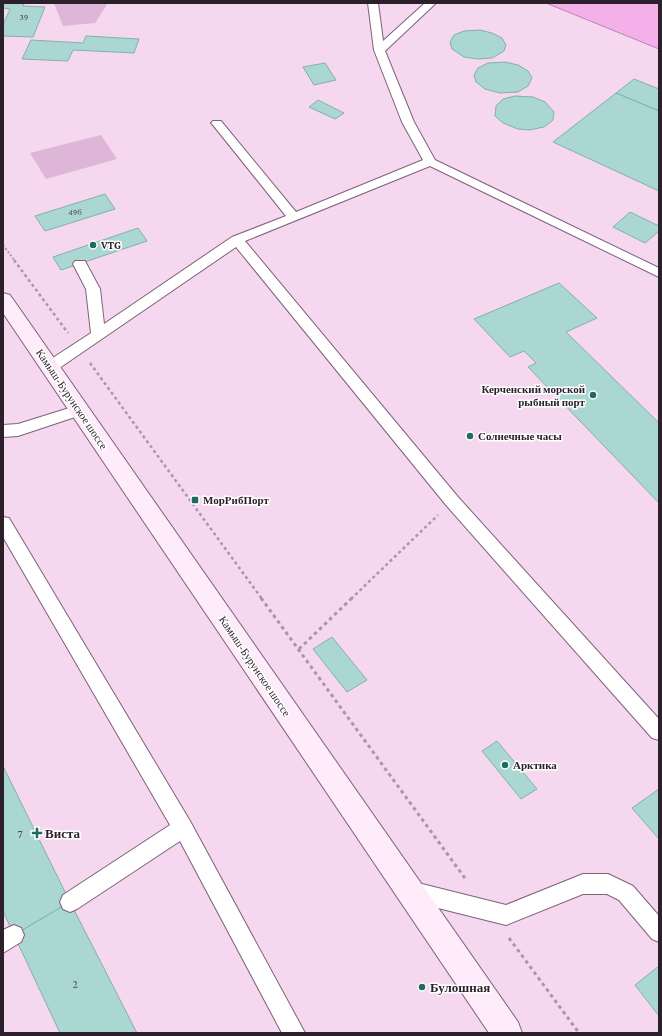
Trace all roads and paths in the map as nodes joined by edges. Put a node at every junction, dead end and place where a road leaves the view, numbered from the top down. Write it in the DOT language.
graph roads {
  1 [pos="373,3"];
  2 [pos="431,3"];
  3 [pos="379,50"];
  4 [pos="217,123"];
  5 [pos="430,162"];
  6 [pos="294,217"];
  7 [pos="237,240"];
  8 [pos="3,245"];
  9 [pos="80,264"];
  10 [pos="659,273"];
  11 [pos="3,299"];
  12 [pos="98,335"];
  13 [pos="78,348"];
  14 [pos="50,367"];
  15 [pos="79,410"];
  16 [pos="3,431"];
  17 [pos="452,501"];
  18 [pos="3,523"];
  19 [pos="299,650"];
  20 [pos="659,732"];
  21 [pos="183,828"];
  22 [pos="410,891"];
  23 [pos="70,902"];
  24 [pos="489,910"];
  25 [pos="659,932"];
  26 [pos="294,1033"];
  27 [pos="507,1033"];
  28 [pos="578,1033"];
  1 -- 3 [label="lane"];
  2 -- 3 [label="lane"];
  3 -- 5 [label="lane"];
  4 -- 6 [label="lane"];
  5 -- 6 [label="lane"];
  5 -- 10 [label="lane"];
  6 -- 7 [label="lane"];
  7 -- 12 [label="lane"];
  7 -- 17 [label="lane"];
  8 -- 13 [label="path"];
  9 -- 12 [label="lane"];
  11 -- 14 [label="main road, Камыш-Бурунское шоссе"];
  12 -- 13 [label="lane"];
  13 -- 14 [label="lane"];
  13 -- 19 [label="path"];
  14 -- 15 [label="main road, Камыш-Бурунское шоссе"];
  15 -- 16 [label="lane"];
  15 -- 22 [label="main road, Камыш-Бурунское шоссе"];
  17 -- 19 [label="path"];
  17 -- 20 [label="lane"];
  18 -- 21 [label="lane"];
  19 -- 24 [label="path"];
  21 -- 23 [label="lane"];
  21 -- 26 [label="lane"];
  22 -- 24 [label="lane"];
  22 -- 27 [label="main road, Камыш-Бурунское шоссе"];
  24 -- 25 [label="lane"];
  24 -- 28 [label="path"];
}
